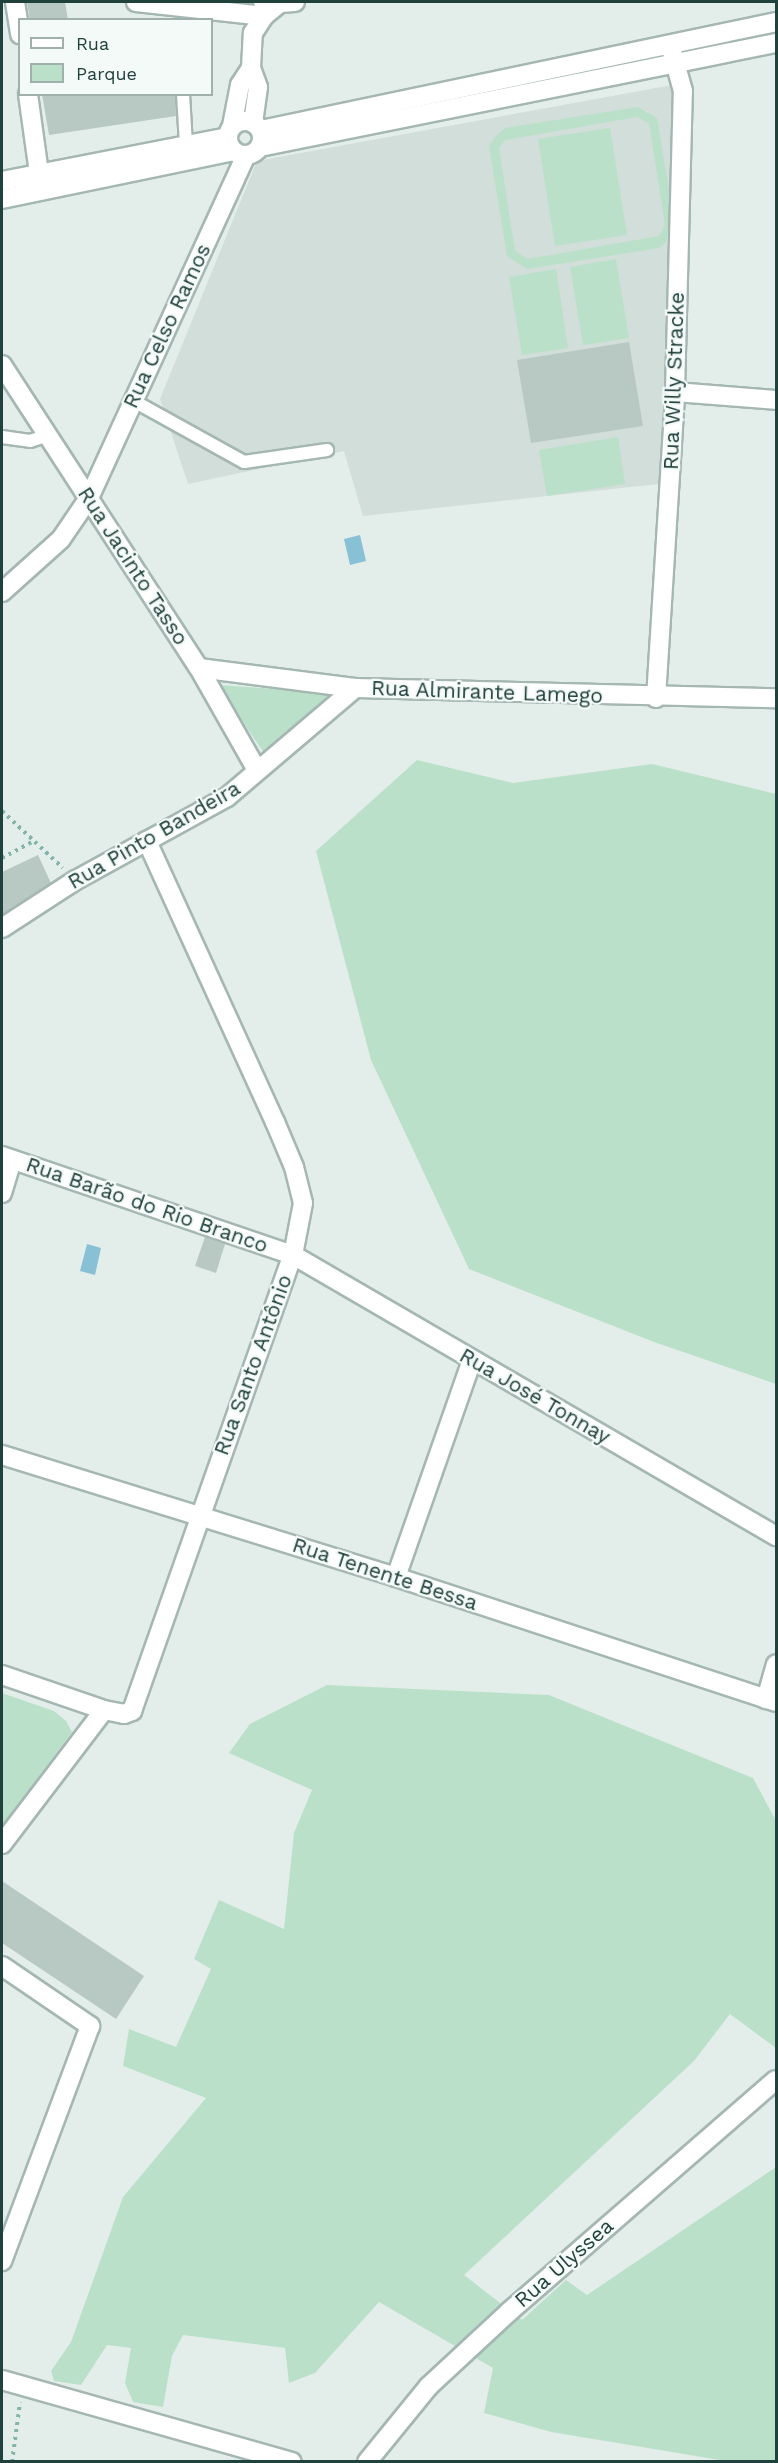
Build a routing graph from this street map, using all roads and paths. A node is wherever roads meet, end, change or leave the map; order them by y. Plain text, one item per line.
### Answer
1 (15, 2) edge
2 (136, 2) edge
3 (295, 2) edge
4 (178, 9) edge
5 (262, 9) edge
6 (18, 22) edge
7 (777, 22) edge
8 (777, 43) edge
9 (670, 45) junction
10 (676, 64) junction
11 (28, 96) edge
12 (183, 96) edge
13 (245, 139) junction
14 (186, 145) junction
15 (2, 181) edge
16 (40, 182) junction
17 (2, 199) edge
18 (2, 365) edge
19 (675, 393) junction
20 (132, 400) junction
21 (777, 400) edge
22 (48, 435) junction
23 (2, 437) edge
24 (327, 450) dead end
25 (89, 498) junction
26 (10, 575) edge
27 (2, 592) edge
28 (199, 668) junction
29 (355, 688) junction
30 (656, 698) junction
31 (777, 699) edge
32 (257, 771) junction
33 (2, 811) edge
34 (34, 841) junction
35 (147, 842) junction
36 (2, 858) edge
37 (76, 880) junction
38 (2, 928) edge
39 (7, 1158) edge
40 (2, 1194) edge
41 (293, 1255) junction
42 (472, 1360) junction
43 (2, 1455) edge
44 (199, 1515) junction
45 (777, 1536) edge
46 (396, 1577) junction
47 (777, 1664) edge
48 (2, 1675) edge
49 (771, 1701) edge
50 (104, 1710) junction
51 (2, 1844) edge
52 (2, 1966) edge
53 (777, 2080) edge
54 (2, 2260) edge
55 (2, 2380) edge
56 (22, 2386) junction
57 (12, 2462) edge
58 (292, 2462) edge
59 (367, 2462) edge

1 - 6 street
2 - 4 street
3 - 5 street
4 - 5 street
5 - 13 street, Rua Celso Ramos
7 - 9 street
8 - 10 street
9 - 10 street, Rua Willy Stracke
9 - 13 street
10 - 13 street
10 - 19 street, Rua Willy Stracke
11 - 16 street
12 - 14 lane
13 - 14 street
13 - 16 street
13 - 20 street, Rua Celso Ramos
14 - 16 street
15 - 16 street
16 - 17 street
18 - 22 street, Rua Jacinto Tasso
19 - 21 street
19 - 30 street, Rua Willy Stracke
20 - 24 lane
20 - 25 street, Rua Celso Ramos
22 - 23 lane
22 - 25 street, Rua Jacinto Tasso
25 - 26 street, Rua Celso Ramos
25 - 28 street, Rua Jacinto Tasso
26 - 27 street, Rua Celso Ramos
28 - 29 street, Rua Almirante Lamego
28 - 32 street, Rua Jacinto Tasso
29 - 30 street, Rua Almirante Lamego
29 - 32 street, Rua Pinto Bandeira
30 - 31 street, Rua Almirante Lamego
32 - 35 street, Rua Pinto Bandeira
33 - 34 path
34 - 36 path
34 - 37 path
35 - 37 street, Rua Pinto Bandeira
35 - 41 street, Rua Santo Antônio
37 - 38 street, Rua Pinto Bandeira
39 - 40 street
39 - 41 street, Rua Barão do Rio Branco
41 - 42 street, Rua José Tonnay
41 - 44 street, Rua Santo Antônio
42 - 45 street, Rua José Tonnay
42 - 46 street
43 - 44 street, Rua Tenente Bessa
44 - 46 street, Rua Tenente Bessa
44 - 50 street, Rua Santo Antônio
46 - 49 street, Rua Tenente Bessa
47 - 49 street
48 - 50 street
50 - 51 street
52 - 54 street
53 - 59 street, Rua Ulyssea
55 - 56 street
56 - 57 path
56 - 58 street

